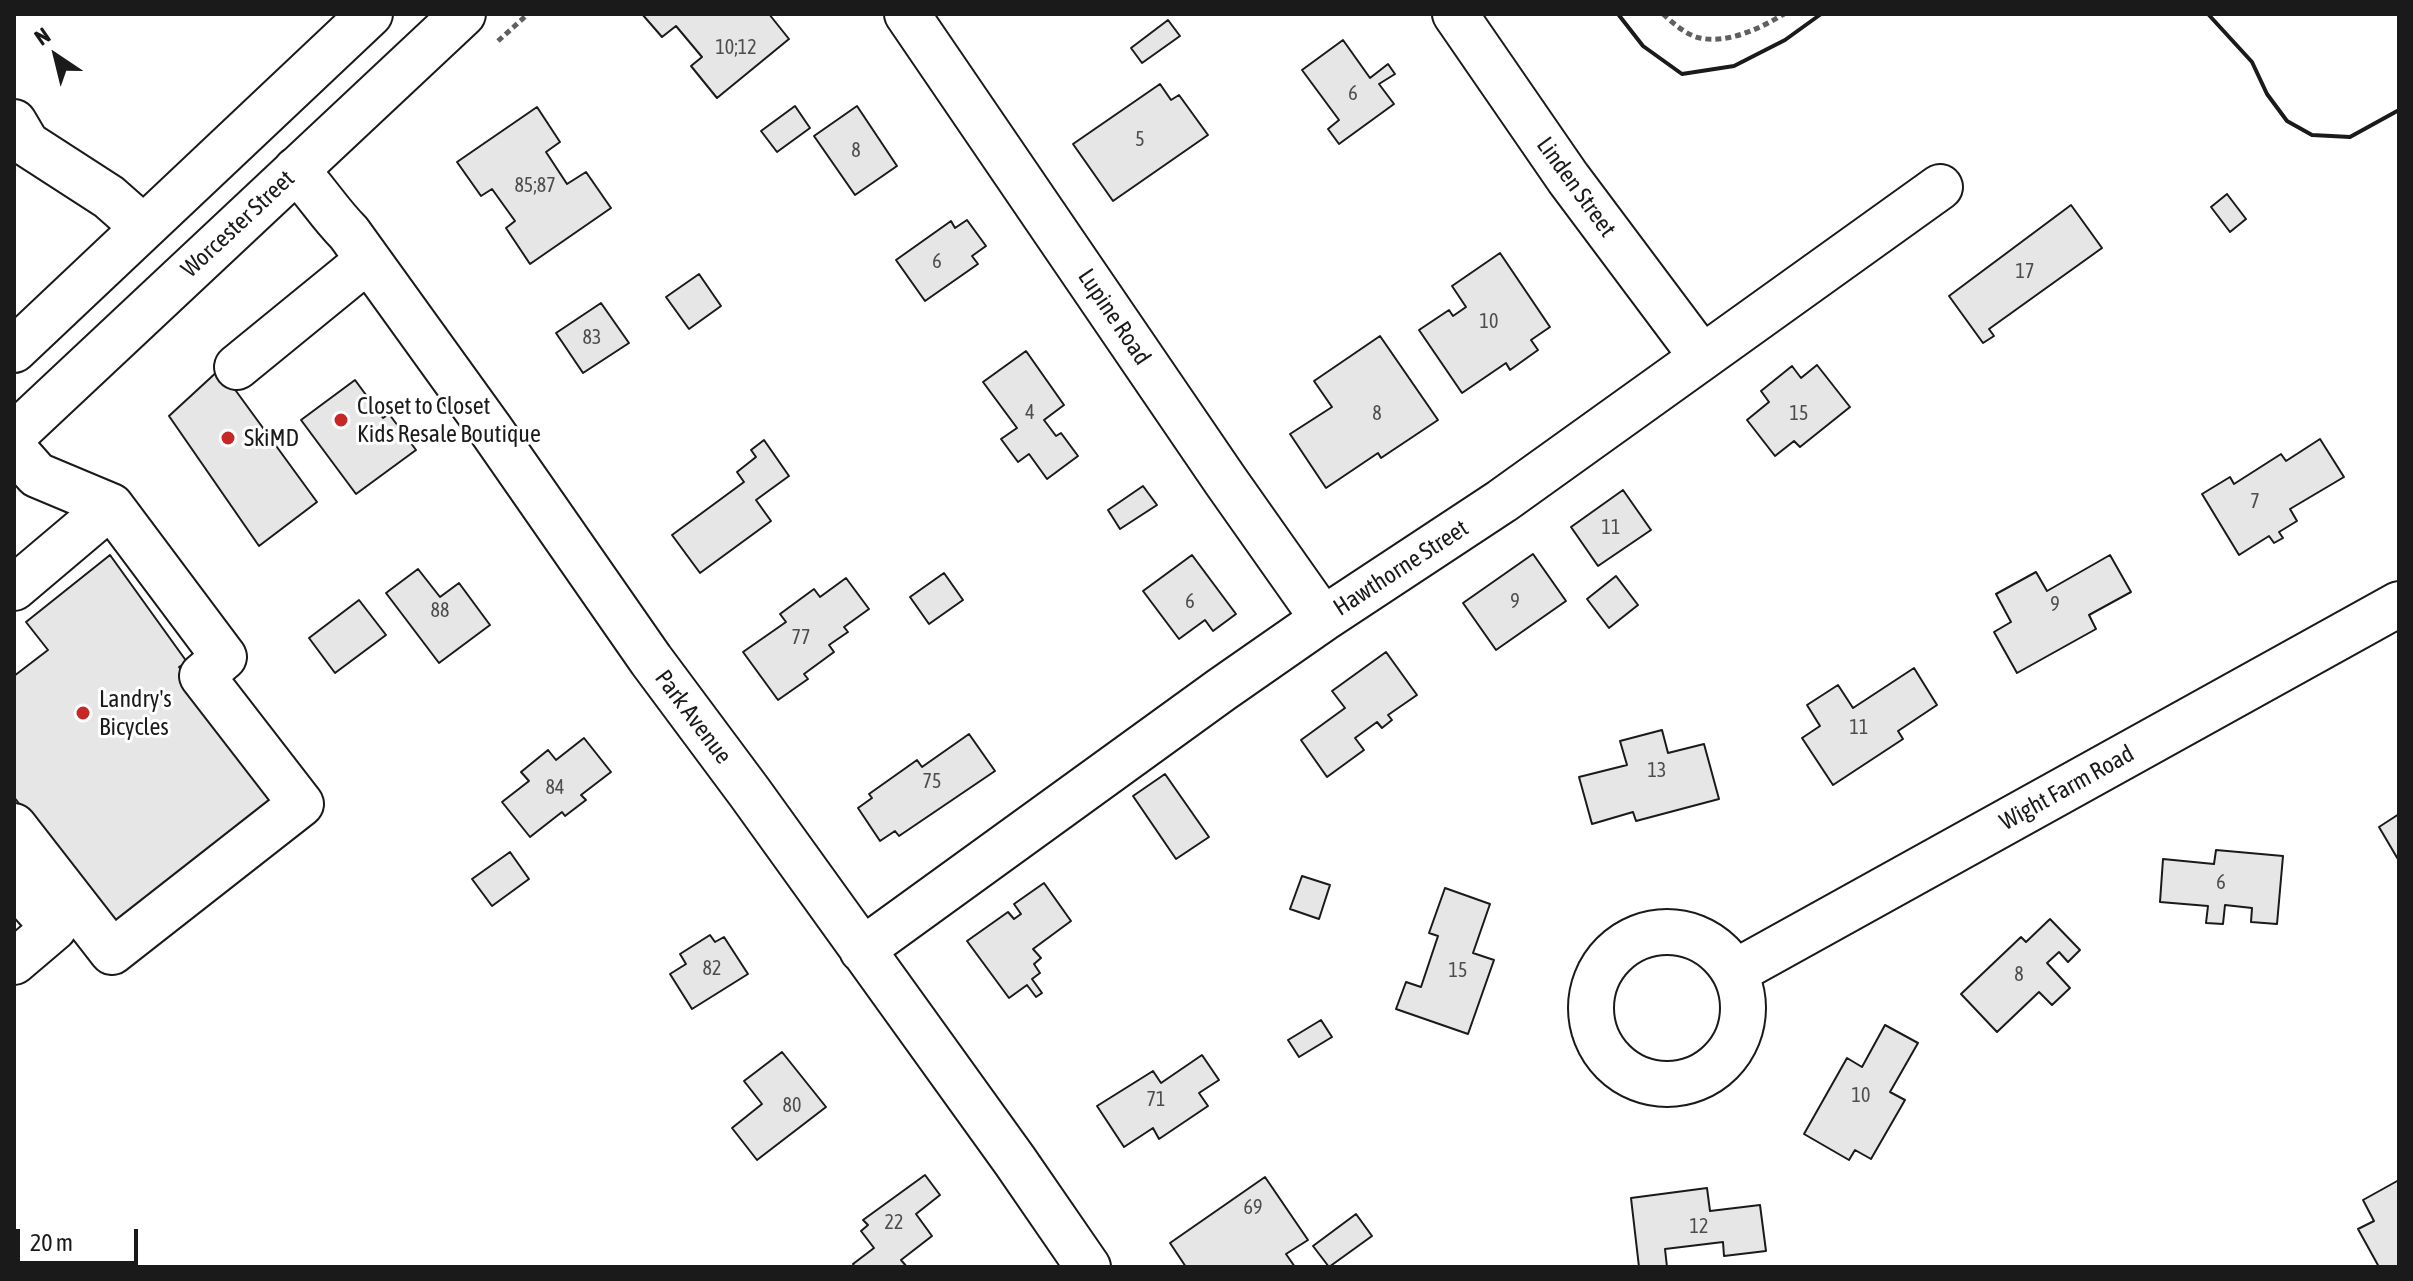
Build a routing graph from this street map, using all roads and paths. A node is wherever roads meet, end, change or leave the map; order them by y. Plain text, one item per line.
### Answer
1 (370, 14) edge
2 (463, 14) edge
3 (907, 14) edge
4 (1455, 14) edge
5 (1663, 14) edge
6 (1784, 14) edge
7 (18, 140) edge
8 (296, 170) junction
9 (1940, 187) dead end
10 (143, 227) junction
11 (368, 260) junction
12 (14, 350) edge
13 (1702, 357) junction
14 (237, 367) dead end
15 (14, 435) edge
16 (14, 449) edge
17 (111, 506) junction
18 (14, 588) edge
19 (2399, 604) edge
20 (1323, 619) junction
21 (14, 826) edge
22 (14, 883) edge
23 (862, 950) junction
24 (14, 962) edge
25 (1735, 972) dead end
26 (1075, 1262) edge

1 - 10 main road
2 - 8 main road, Worcester Street
3 - 20 main road, Lupine Road
4 - 13 main road, Linden Street
5 - 6 path
7 - 10 main road
8 - 11 main road, Park Avenue
8 - 15 main road, Worcester Street
9 - 13 main road, Hawthorne Street
10 - 12 main road
11 - 14 main road
11 - 23 main road, Park Avenue
13 - 20 main road, Hawthorne Street
16 - 17 main road
17 - 18 main road
17 - 21 main road
19 - 25 main road, Wight Farm Road
20 - 23 main road, Hawthorne Street
22 - 24 main road
23 - 26 main road, Park Avenue

